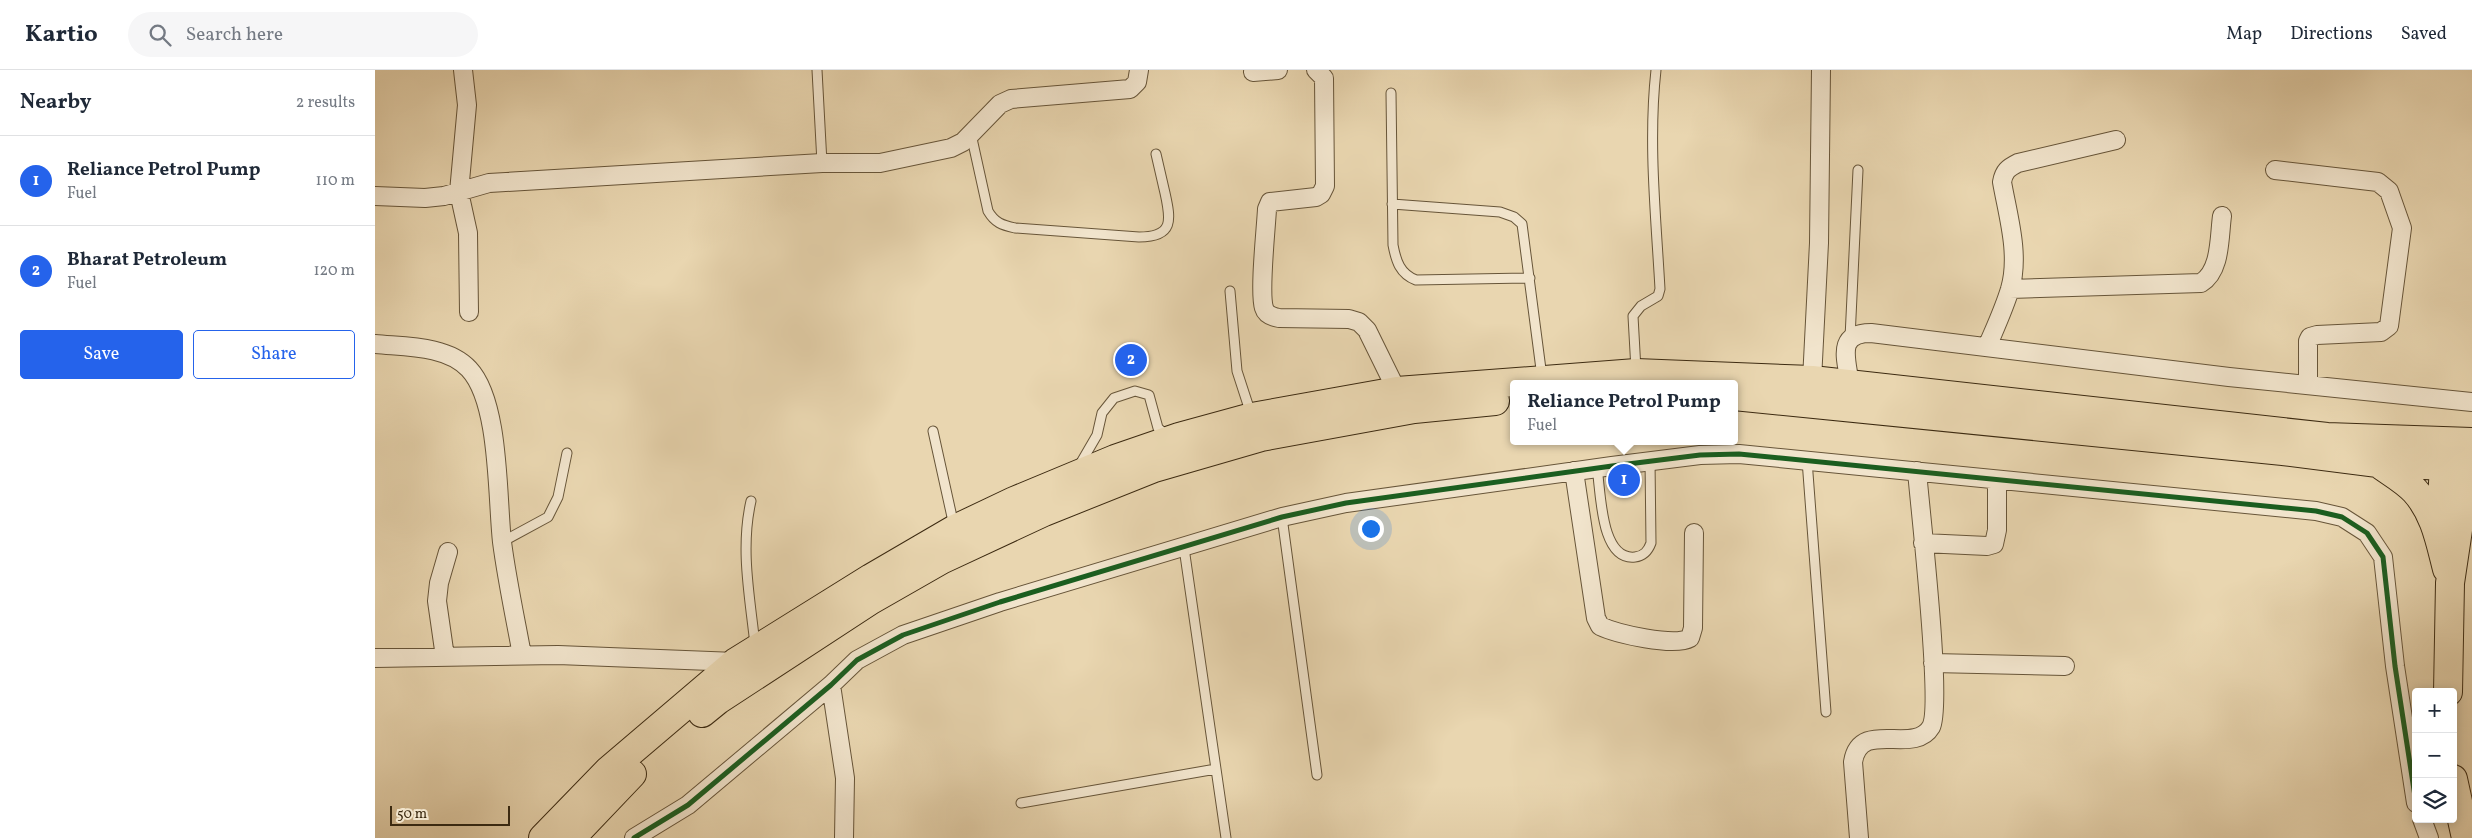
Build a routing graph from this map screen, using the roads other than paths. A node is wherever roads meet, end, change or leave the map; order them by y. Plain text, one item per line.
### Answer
1 (463, 70) edge
2 (817, 70) edge
3 (1139, 70) edge
4 (1278, 70) edge
5 (1316, 70) edge
6 (1656, 70) edge
7 (1821, 70) edge
8 (1253, 72) dead end
9 (1391, 93) dead end
10 (971, 133) junction
11 (2116, 140) dead end
12 (1156, 154) dead end
13 (822, 163) junction
14 (1858, 170) dead end
15 (2275, 170) dead end
16 (459, 192) junction
17 (375, 196) edge
18 (1392, 204) junction
19 (2222, 216) dead end
20 (1530, 278) junction
21 (2010, 289) junction
22 (1230, 291) dead end
23 (469, 312) dead end
24 (1850, 338) junction
25 (375, 344) edge
26 (1987, 347) junction
27 (1636, 373) junction
28 (1543, 379) junction
29 (1531, 380) edge
30 (1812, 380) junction
31 (1510, 382) edge
32 (1850, 385) junction
33 (2308, 385) junction
34 (1397, 391) junction
35 (1738, 396) edge
36 (1510, 399) edge
37 (2472, 402) edge
38 (1252, 416) junction
39 (933, 431) dead end
40 (1173, 439) junction
41 (567, 453) dead end
42 (2462, 454) edge
43 (1807, 459) junction
44 (1649, 461) junction
45 (2378, 463) junction
46 (1597, 468) junction
47 (1574, 471) junction
48 (1917, 471) junction
49 (1073, 477) junction
50 (1997, 480) junction
51 (751, 501) dead end
52 (1282, 517) junction
53 (955, 529) junction
54 (2472, 532) edge
55 (1694, 533) dead end
56 (503, 542) junction
57 (1923, 543) junction
58 (1185, 548) junction
59 (448, 552) dead end
60 (2450, 583) junction
61 (522, 655) junction
62 (746, 656) junction
63 (445, 657) junction
64 (375, 658) edge
65 (1933, 663) junction
66 (2065, 666) dead end
67 (831, 685) junction
68 (2448, 688) edge
69 (1825, 712) dead end
70 (1216, 769) junction
71 (1317, 775) dead end
72 (2412, 778) edge
73 (2457, 792) edge
74 (1021, 804) dead end
75 (2423, 823) edge
76 (2467, 824) edge
77 (543, 838) edge
78 (571, 838) edge
79 (634, 838) edge
80 (844, 838) edge
81 (1226, 838) edge
82 (1859, 838) edge
83 (2429, 838) edge

1 - 16 street
2 - 13 lane
3 - 10 street
4 - 8 street
5 - 34 street
6 - 27 lane
7 - 30 street
9 - 18 lane
10 - 12 lane
10 - 13 street
11 - 21 street
13 - 16 street
14 - 24 lane
15 - 33 street
16 - 17 street
16 - 23 street
18 - 20 lane
18 - 20 lane
19 - 21 street
20 - 28 lane
21 - 26 street
22 - 38 lane
24 - 26 street
24 - 32 street
25 - 56 street
26 - 33 street
27 - 28 highway
27 - 30 highway
28 - 29 highway
30 - 32 highway
31 - 34 highway
32 - 42 highway
33 - 37 street
34 - 38 highway
35 - 45 highway
36 - 78 highway
38 - 40 highway
39 - 53 lane
40 - 49 highway
40 - 49 lane
41 - 56 lane
42 - 45 highway
42 - 60 highway
43 - 44 street
43 - 48 street
43 - 69 lane
44 - 46 street
44 - 46 lane
45 - 60 highway
46 - 47 street
47 - 52 street
47 - 55 street
48 - 50 street
48 - 57 street
49 - 53 highway
50 - 57 street
50 - 72 street
51 - 62 lane
52 - 58 street
52 - 71 lane
53 - 62 highway
54 - 60 highway
56 - 61 street
57 - 65 street
58 - 67 street
58 - 70 lane
59 - 63 street
60 - 68 highway
61 - 62 street
61 - 63 street
62 - 77 highway
63 - 64 street
65 - 66 street
65 - 82 street
67 - 79 street
67 - 80 street
70 - 74 lane
70 - 81 lane
73 - 76 highway
75 - 83 street

